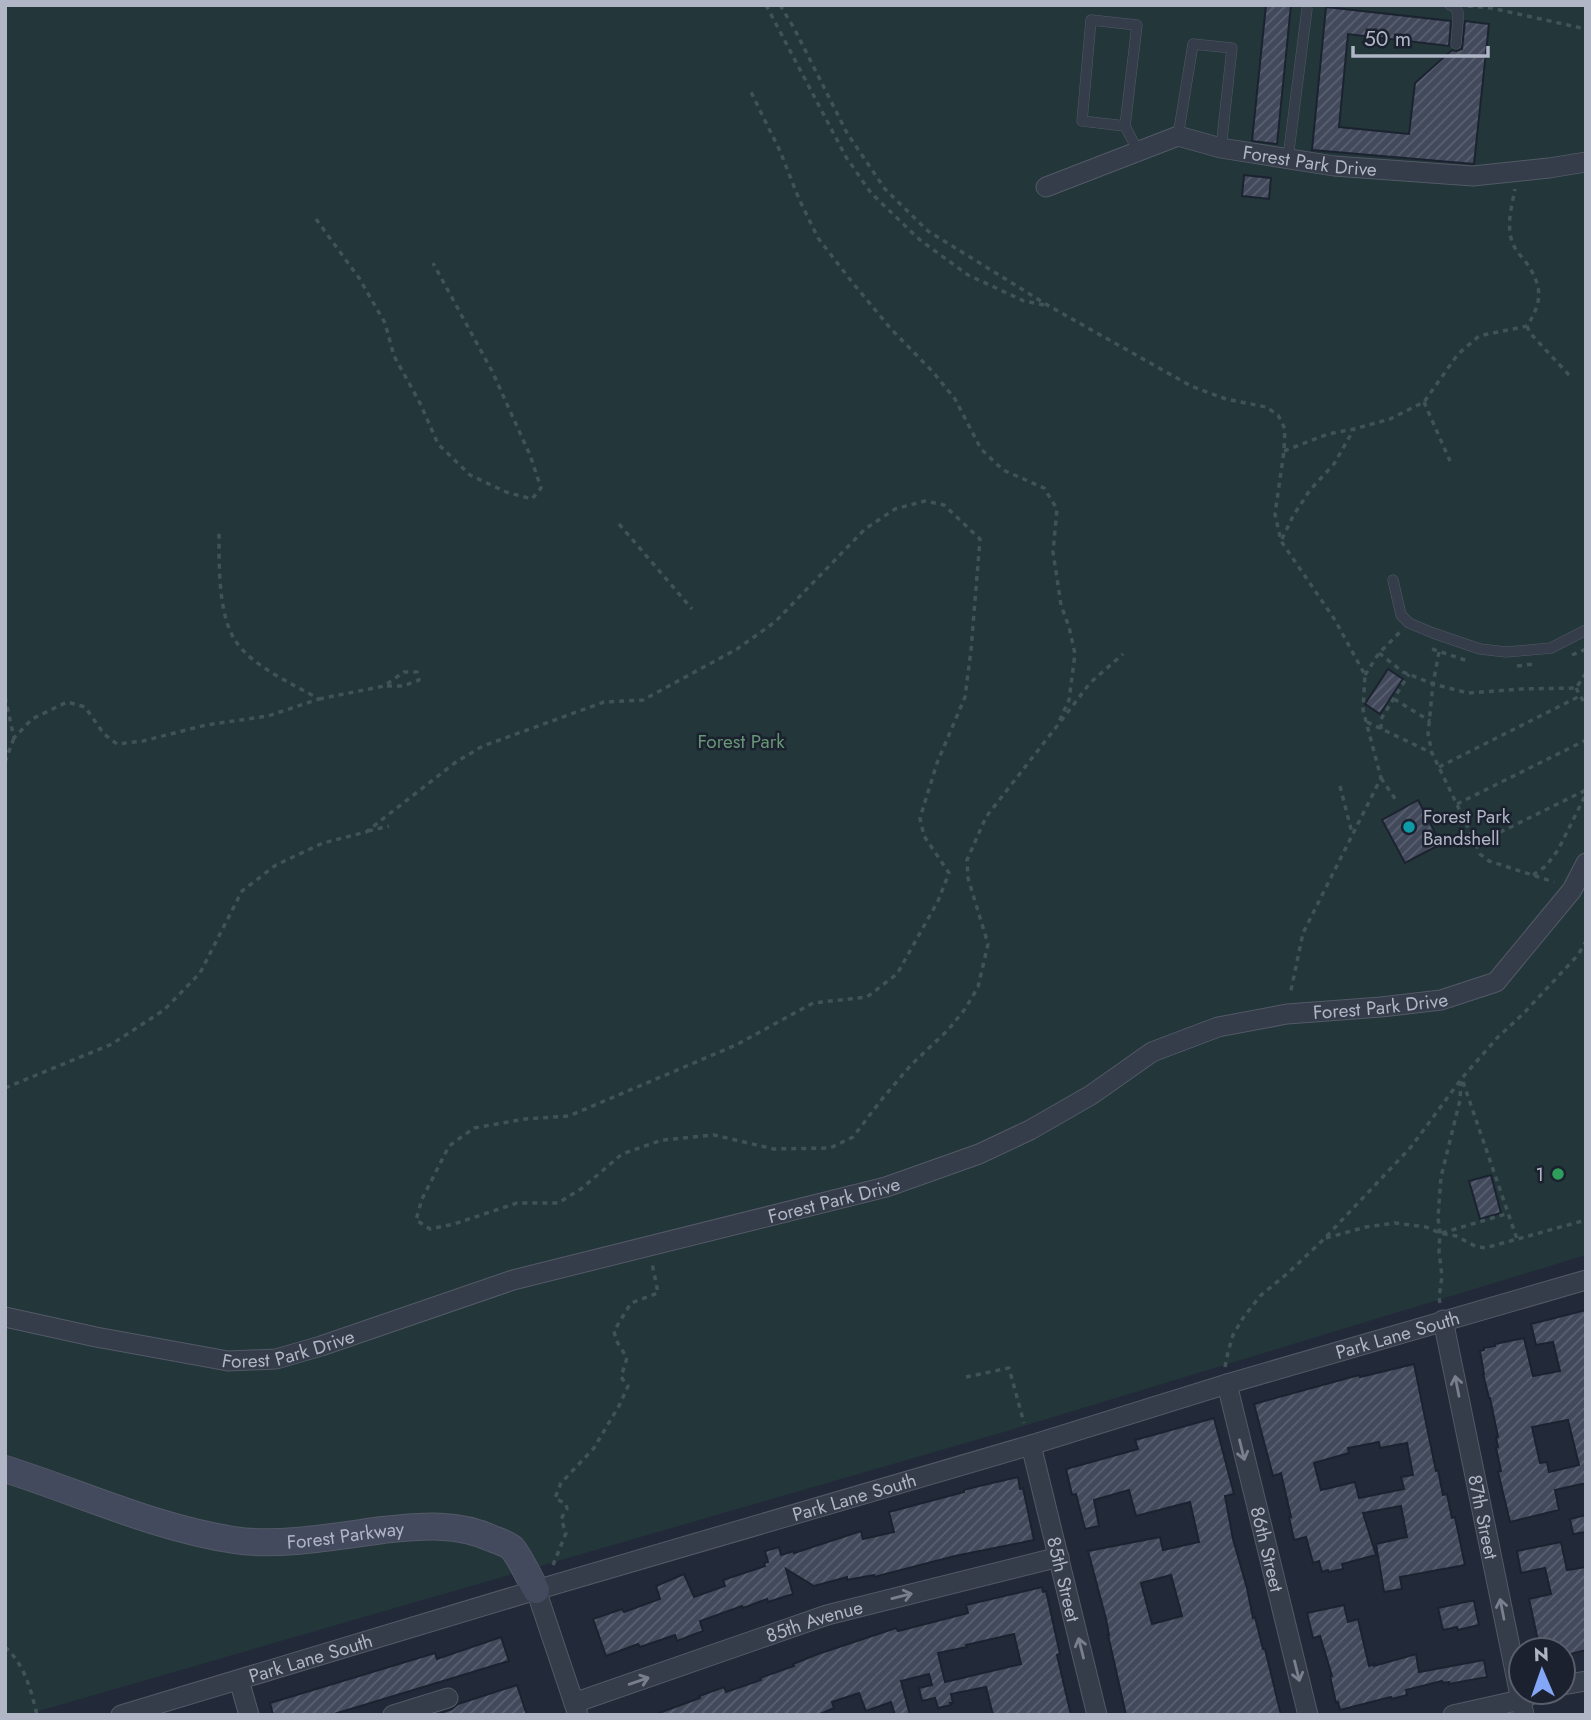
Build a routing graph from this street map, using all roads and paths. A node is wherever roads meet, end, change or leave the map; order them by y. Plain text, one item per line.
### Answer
1 (766, 5) edge
2 (780, 5) edge
3 (1452, 6) edge
4 (1307, 9) dead end
5 (1586, 29) edge
6 (1456, 44) dead end
7 (750, 90) dead end
8 (1125, 127) junction
9 (1178, 136) junction
10 (1221, 148) junction
11 (1139, 151) junction
12 (1288, 158) junction
13 (1586, 162) edge
14 (1516, 184) dead end
15 (1046, 187) dead end
16 (316, 219) dead end
17 (433, 263) dead end
18 (1049, 306) junction
19 (1527, 326) junction
20 (1570, 376) dead end
21 (1424, 402) junction
22 (1353, 429) junction
23 (1284, 451) junction
24 (1450, 461) dead end
25 (619, 524) dead end
26 (219, 533) dead end
27 (1281, 541) junction
28 (1393, 580) dead end
29 (692, 610) dead end
30 (1409, 623) junction
31 (1586, 630) edge
32 (1439, 652) dead end
33 (1379, 653) junction
34 (1123, 654) dead end
35 (1586, 673) edge
36 (1409, 674) junction
37 (1365, 675) junction
38 (1433, 684) junction
39 (384, 686) junction
40 (1576, 688) junction
41 (1580, 696) junction
42 (5, 697) edge
43 (319, 699) junction
44 (1394, 699) junction
45 (1586, 706) edge
46 (1430, 721) junction
47 (1366, 722) junction
48 (1058, 726) junction
49 (1381, 729) junction
50 (14, 738) junction
51 (1586, 740) edge
52 (1432, 752) junction
53 (5, 762) edge
54 (1439, 767) junction
55 (1381, 778) junction
56 (1340, 786) dead end
57 (1586, 792) edge
58 (1396, 800) dead end
59 (1457, 804) junction
60 (389, 826) dead end
61 (366, 832) junction
62 (1352, 835) junction
63 (1476, 844) junction
64 (1586, 863) edge
65 (1533, 875) junction
66 (1554, 882) dead end
67 (1586, 941) edge
68 (1290, 995) dead end
69 (1462, 1078) junction
70 (5, 1088) edge
71 (1508, 1213) junction
72 (1586, 1220) edge
73 (1440, 1233) junction
74 (1324, 1239) junction
75 (1517, 1239) junction
76 (653, 1269) dead end
77 (1586, 1280) edge
78 (1439, 1298) dead end
79 (5, 1317) edge
80 (1443, 1320) junction
81 (1226, 1376) junction
82 (966, 1377) dead end
83 (1024, 1423) dead end
84 (1031, 1445) junction
85 (5, 1469) edge
86 (1059, 1557) junction
87 (556, 1560) dead end
88 (536, 1590) junction
89 (1512, 1636) edge
90 (5, 1647) edge
91 (239, 1680) junction
92 (448, 1698) dead end
93 (1507, 1706) edge
94 (576, 1709) edge
95 (37, 1715) edge
96 (121, 1715) edge
97 (249, 1715) edge
98 (393, 1715) edge
99 (1097, 1715) edge
100 (1308, 1715) edge
101 (1453, 1715) edge

1 - 18 path
2 - 18 path
3 - 5 path
3 - 6 lane
4 - 12 lane
7 - 48 path
8 - 8 lane
8 - 11 lane
9 - 10 street, Forest Park Drive
9 - 10 lane
9 - 11 street
10 - 12 street, Forest Park Drive
11 - 15 street
12 - 13 street, Forest Park Drive
14 - 19 path
16 - 17 path
18 - 23 path
19 - 20 path
19 - 21 path
21 - 22 path
21 - 24 path
22 - 23 path
22 - 27 path
23 - 27 path
25 - 29 path
26 - 43 path
27 - 37 path
28 - 30 lane
30 - 31 lane
30 - 33 path
32 - 38 path
33 - 36 path
33 - 37 path
34 - 48 path
35 - 40 path
36 - 38 path
36 - 44 path
37 - 47 path
38 - 40 path
38 - 46 path
39 - 39 path
39 - 43 path
40 - 41 path
41 - 45 path
41 - 54 path
42 - 50 path
43 - 50 path
44 - 46 path
44 - 49 path
46 - 52 path
47 - 49 path
47 - 55 path
48 - 61 path
49 - 52 path
50 - 53 path
51 - 59 path
52 - 54 path
54 - 59 path
55 - 58 path
55 - 62 path
56 - 62 path
57 - 63 path
57 - 65 path
59 - 63 path
60 - 61 path
61 - 70 path
62 - 68 path
63 - 65 path
64 - 79 street, Forest Park Drive
65 - 66 path
67 - 69 path
69 - 71 path
69 - 73 path
69 - 74 path
71 - 73 path
71 - 75 path
72 - 75 path
73 - 74 path
73 - 75 path
73 - 78 path
74 - 81 path
76 - 87 path
77 - 80 street, Park Lane South
80 - 81 street, Park Lane South
89 -> 80 street, 87th Street
81 - 84 street, Park Lane South
81 -> 100 street, 86th Street
82 - 83 path
84 - 86 street, 85th Street
84 - 88 street, Park Lane South
85 - 88 street, Forest Parkway
94 -> 86 street, 85th Avenue
99 -> 86 street, 85th Street
88 - 91 street, Park Lane South
88 - 94 street, Forest Parkway
90 - 95 path
91 - 96 street, Park Lane South
91 - 97 street
92 - 98 street
93 - 101 street

